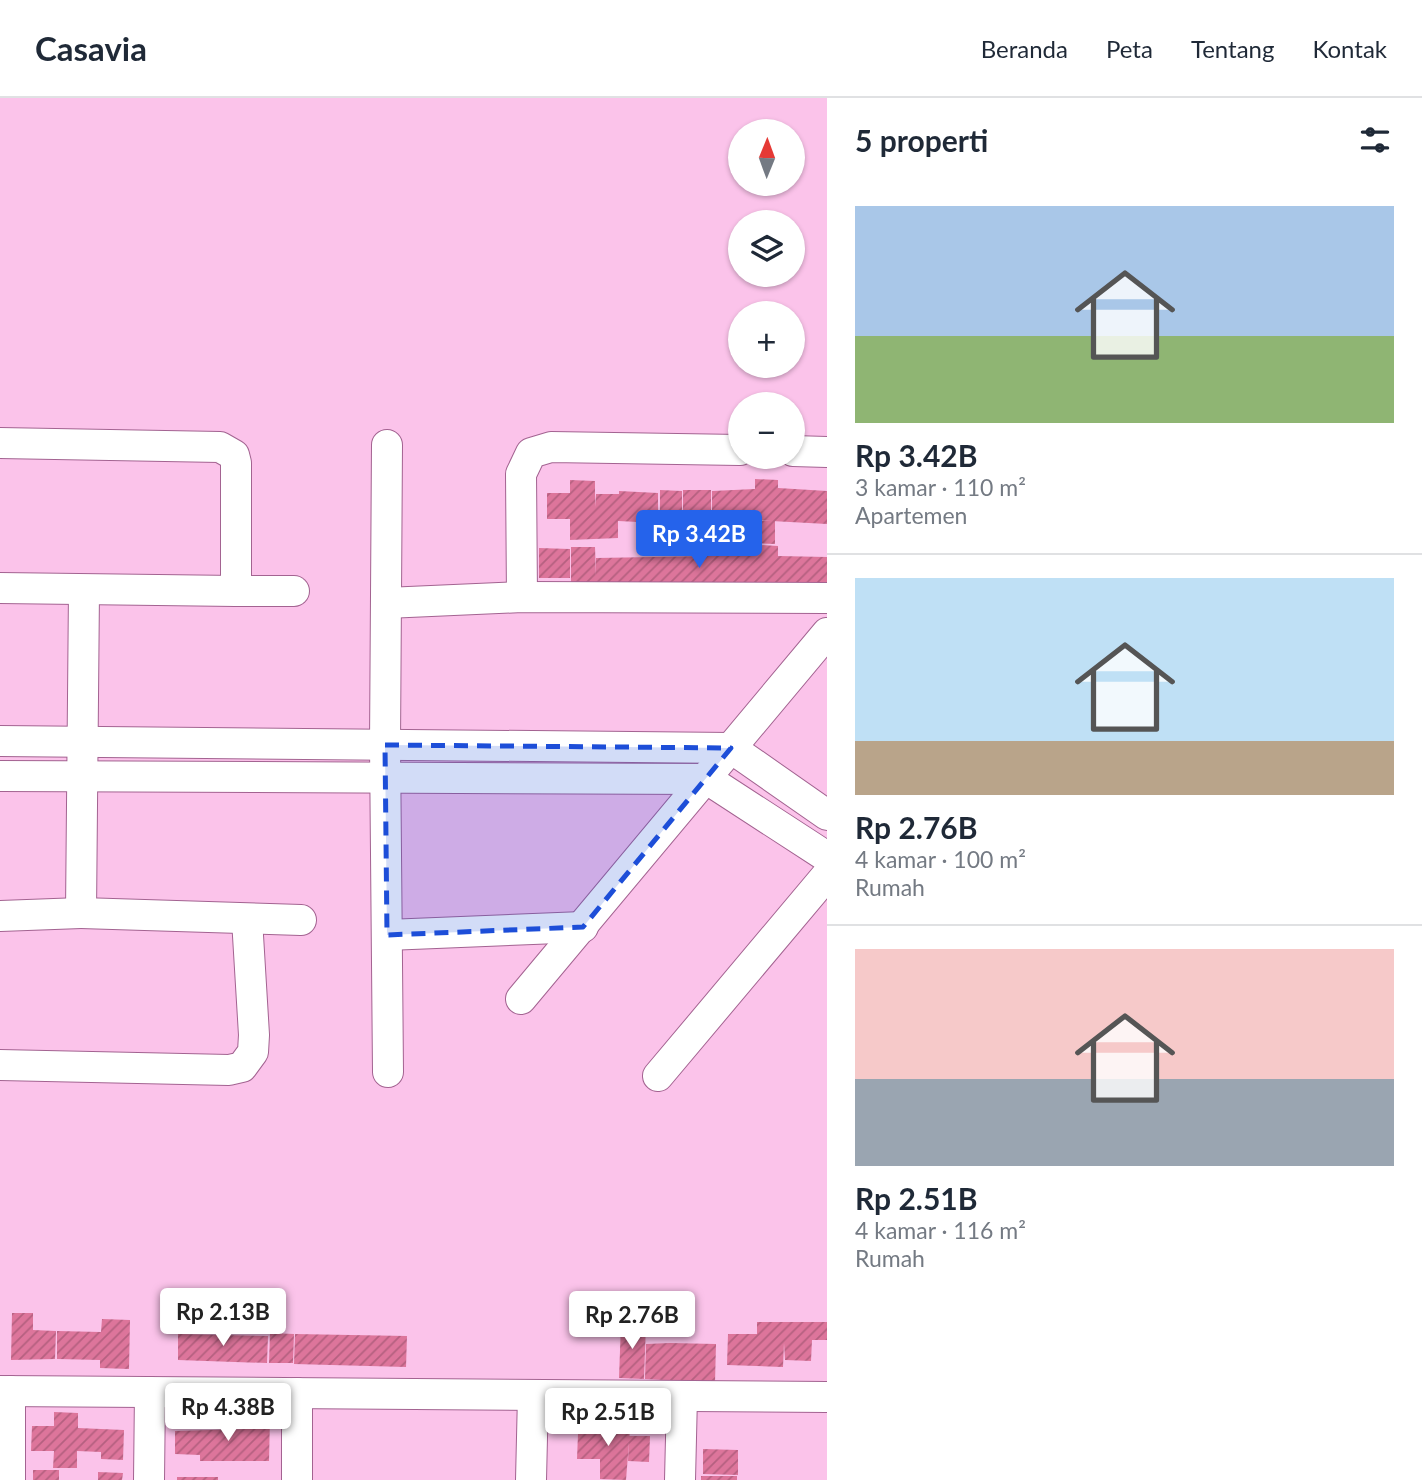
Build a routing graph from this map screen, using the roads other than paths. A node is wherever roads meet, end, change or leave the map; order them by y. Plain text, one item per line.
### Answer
1 (0, 443) edge
2 (387, 445) dead end
3 (728, 450) edge
4 (805, 451) edge
5 (827, 452) edge
6 (0, 588) edge
7 (84, 590) junction
8 (236, 591) junction
9 (294, 591) dead end
10 (522, 597) junction
11 (827, 597) edge
12 (386, 603) junction
13 (827, 633) edge
14 (0, 741) edge
15 (83, 742) junction
16 (385, 745) junction
17 (730, 748) junction
18 (0, 776) edge
19 (85, 777) junction
20 (386, 778) junction
21 (707, 779) junction
22 (827, 815) edge
23 (827, 857) edge
24 (827, 875) edge
25 (81, 913) junction
26 (0, 916) edge
27 (247, 919) junction
28 (301, 920) dead end
29 (583, 927) junction
30 (387, 935) junction
31 (521, 999) dead end
32 (0, 1065) edge
33 (388, 1072) dead end
34 (658, 1076) dead end
35 (5, 1391) edge
36 (150, 1392) junction
37 (297, 1393) junction
38 (533, 1395) junction
39 (682, 1396) junction
40 (827, 1397) edge
41 (10, 1480) edge
42 (149, 1480) edge
43 (297, 1480) edge
44 (531, 1480) edge
45 (680, 1480) edge

1 - 8 street
2 - 12 street
3 - 10 street
4 - 5 street
6 - 7 street
7 - 8 street
7 - 15 street
8 - 9 street
10 - 11 street
10 - 12 street
12 - 16 street
13 - 17 street
14 - 15 street
15 - 16 street
15 - 19 street
16 - 17 street
16 - 20 street
17 - 21 street
17 - 22 street
18 - 19 street
19 - 20 street
19 - 25 street
20 - 21 street
20 - 30 street
21 - 23 street
21 - 29 street
24 - 34 street
25 - 26 street
25 - 27 street
27 - 28 street
27 - 32 street
29 - 30 street
29 - 31 street
30 - 33 street
35 - 36 street
35 - 41 street
36 - 37 street
36 - 42 street
37 - 38 street
37 - 43 street
38 - 39 street
38 - 44 street
39 - 40 street
39 - 45 street

